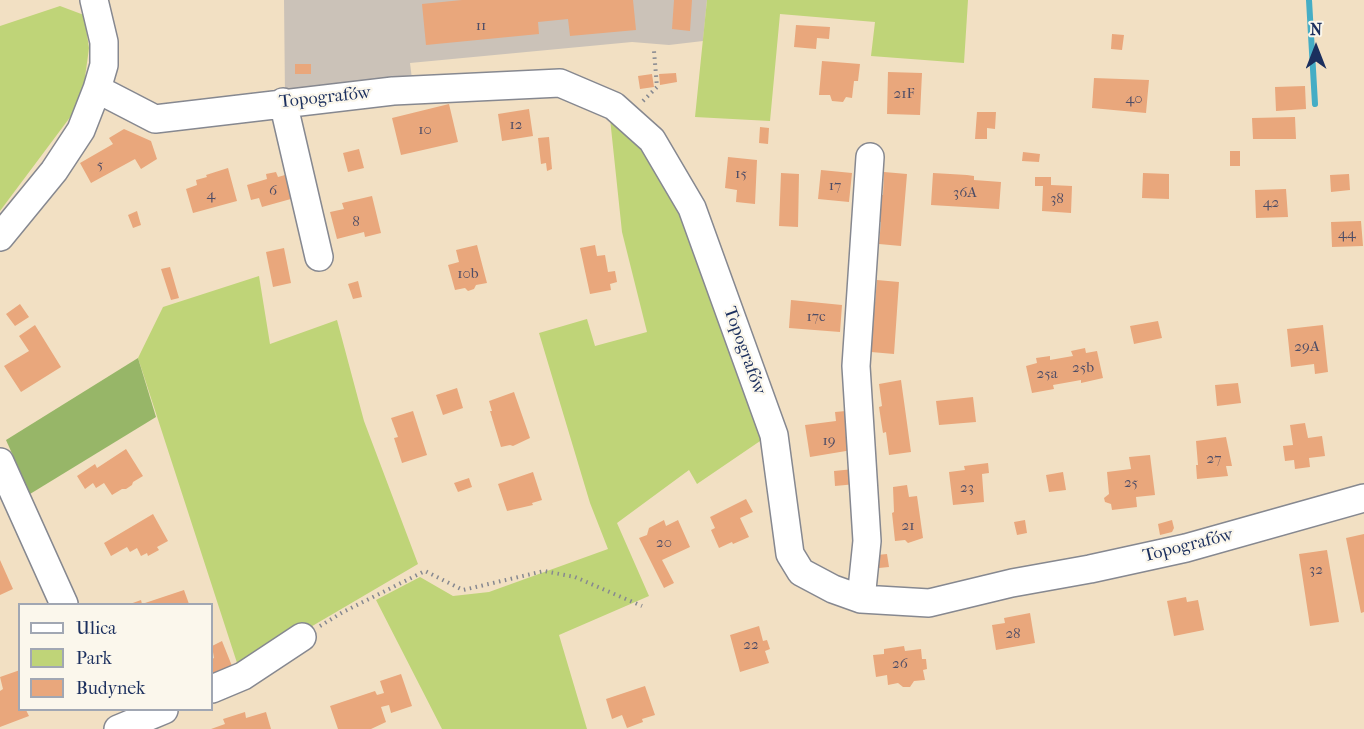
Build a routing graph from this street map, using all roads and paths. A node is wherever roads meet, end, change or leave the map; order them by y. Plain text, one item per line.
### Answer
1 (94, 0) edge
2 (654, 51) dead end
3 (97, 89) junction
4 (283, 102) junction
5 (626, 116) junction
6 (870, 156) dead end
7 (0, 237) edge
8 (319, 257) dead end
9 (0, 462) edge
10 (1364, 498) edge
11 (861, 598) junction
12 (64, 603) edge
13 (642, 606) dead end
14 (302, 638) joint
15 (213, 689) edge
16 (104, 711) edge
17 (162, 711) edge
18 (111, 729) edge
19 (117, 729) edge

1 - 3 street
2 - 5 path
3 - 4 street, Topografów
3 - 7 street
4 - 5 street, Topografów
4 - 8 street
5 - 11 street, Topografów
6 - 11 street
9 - 12 street
10 - 11 street, Topografów
13 - 14 path
14 - 15 street
16 - 18 street
17 - 19 street

